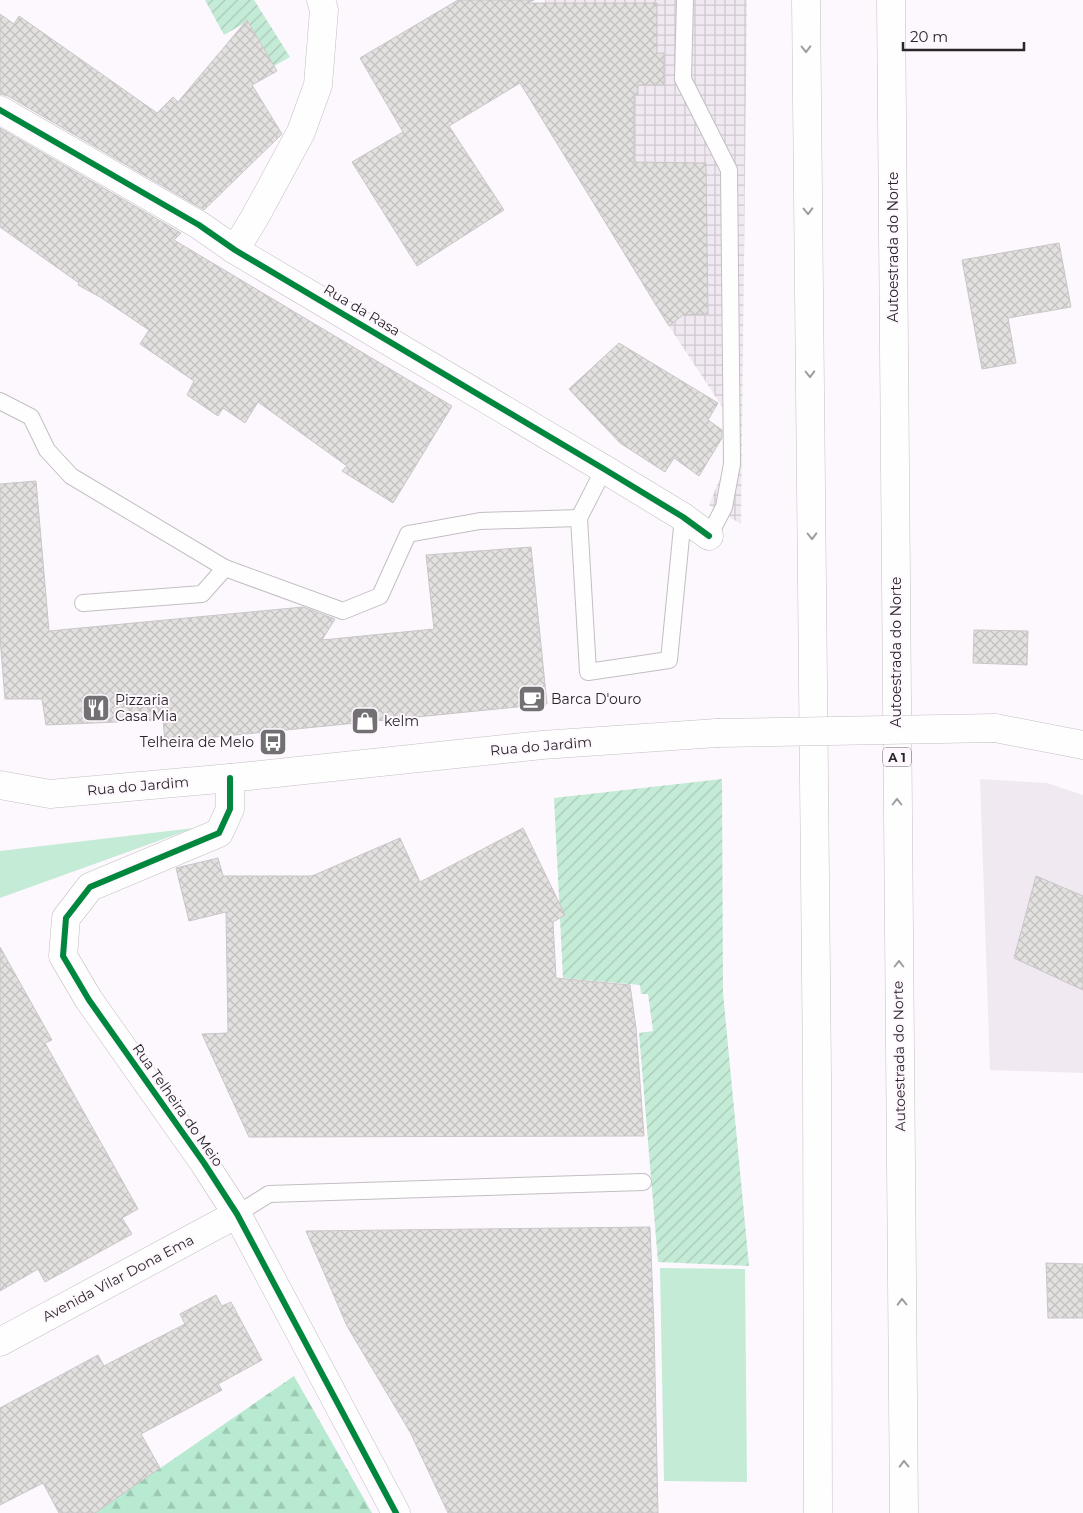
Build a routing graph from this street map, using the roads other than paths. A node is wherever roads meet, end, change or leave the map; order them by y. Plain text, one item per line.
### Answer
1 (321, 0) edge
2 (684, 0) edge
3 (806, 0) edge
4 (891, 0) edge
5 (0, 110) edge
6 (235, 250) junction
7 (0, 401) edge
8 (604, 468) junction
9 (683, 517) junction
10 (579, 518) junction
11 (709, 536) joint
12 (225, 568) junction
13 (83, 603) dead end
14 (1083, 745) edge
15 (230, 778) junction
16 (0, 785) edge
17 (644, 1182) dead end
18 (237, 1214) junction
19 (0, 1342) edge
20 (396, 1513) edge
21 (818, 1513) edge
22 (904, 1513) edge

1 - 6 main road
2 - 11 lane
3 -> 21 main road
22 -> 4 main road, Autoestrada do Norte / A 1
5 - 6 main road, Rua da Rasa
6 - 8 main road, Rua da Rasa
7 - 12 lane
8 - 9 main road, Rua da Rasa
8 - 10 lane
9 - 10 lane
9 - 11 main road, Rua da Rasa
10 - 12 lane
12 - 13 lane
14 - 15 main road, Rua do Jardim, bridge
15 - 16 main road, Rua do Jardim
15 - 18 main road, Rua Telheira do Meio
17 - 18 lane
18 - 19 main road, Avenida Vilar Dona Ema
18 - 20 main road, Rua Telheira do Meio

